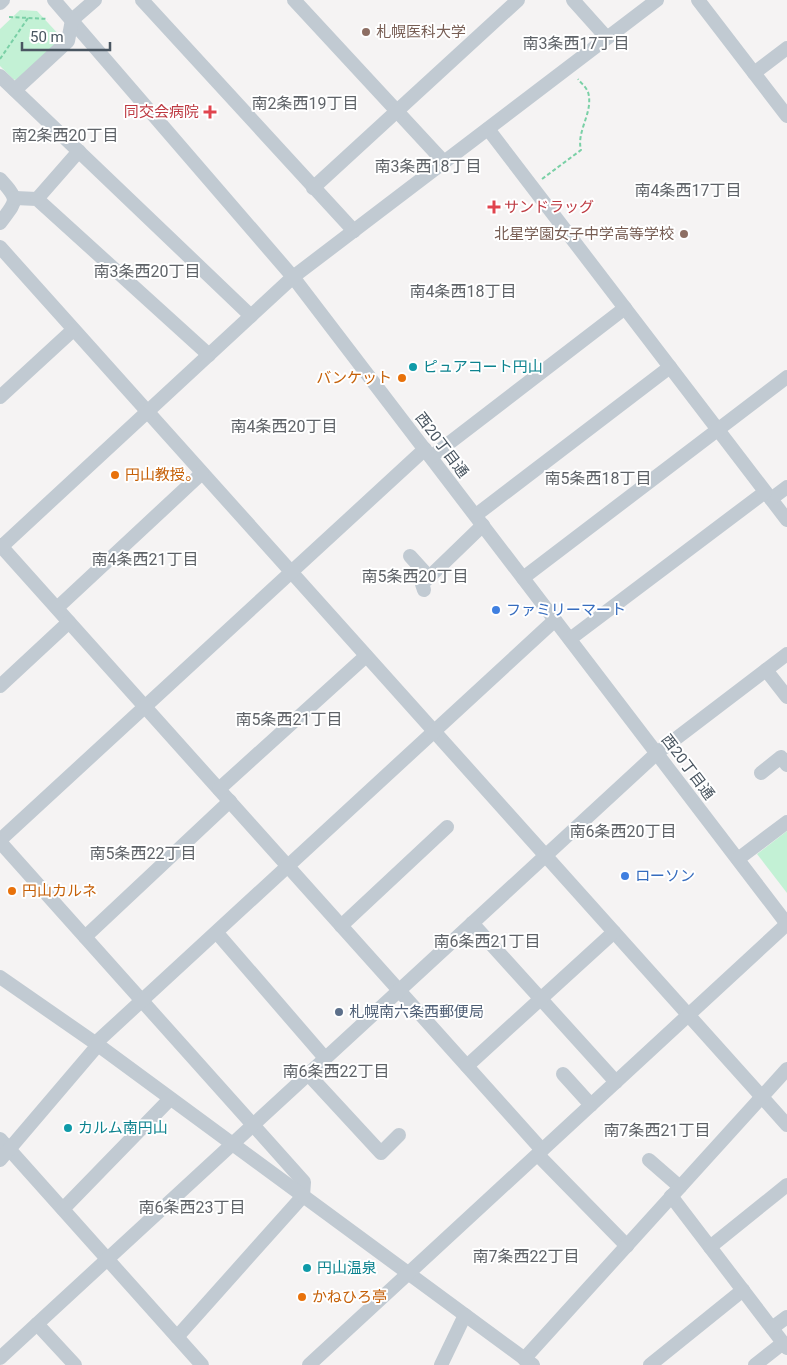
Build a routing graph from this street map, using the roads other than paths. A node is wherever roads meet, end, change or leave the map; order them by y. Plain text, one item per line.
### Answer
1 (3, 0) edge
2 (54, 0) edge
3 (95, 0) edge
4 (142, 0) edge
5 (294, 0) edge
6 (518, 0) edge
7 (573, 0) edge
8 (656, 0) edge
9 (698, 0) edge
10 (0, 3) edge
11 (72, 20) junction
12 (607, 38) junction
13 (787, 48) edge
14 (754, 73) junction
15 (0, 76) edge
16 (15, 90) junction
17 (396, 111) junction
18 (787, 116) edge
19 (488, 129) junction
20 (79, 151) junction
21 (444, 162) junction
22 (0, 179) edge
23 (313, 188) junction
24 (15, 198) junction
25 (37, 199) junction
26 (0, 223) edge
27 (354, 231) junction
28 (0, 248) edge
29 (293, 277) junction
30 (625, 308) junction
31 (251, 316) junction
32 (73, 330) junction
33 (209, 355) junction
34 (670, 367) junction
35 (787, 377) edge
36 (0, 397) edge
37 (148, 412) junction
38 (718, 430) junction
39 (428, 453) junction
40 (202, 473) junction
41 (787, 487) edge
42 (768, 495) junction
43 (479, 520) junction
44 (787, 520) edge
45 (1, 546) edge
46 (410, 556) dead end
47 (291, 572) junction
48 (523, 578) junction
49 (57, 608) junction
50 (555, 620) junction
51 (70, 622) junction
52 (570, 639) junction
53 (787, 654) edge
54 (366, 656) junction
55 (766, 670) junction
56 (0, 686) edge
57 (787, 697) edge
58 (145, 706) junction
59 (434, 732) junction
60 (657, 753) junction
61 (787, 765) edge
62 (761, 772) dead end
63 (219, 789) junction
64 (230, 802) junction
65 (787, 822) edge
66 (447, 827) dead end
67 (0, 841) edge
68 (545, 856) junction
69 (738, 859) junction
70 (288, 866) junction
71 (472, 923) junction
72 (787, 924) edge
73 (342, 926) junction
74 (614, 932) junction
75 (216, 933) junction
76 (85, 937) junction
77 (0, 977) edge
78 (399, 990) junction
79 (540, 999) junction
80 (142, 1001) junction
81 (689, 1016) junction
82 (98, 1044) junction
83 (325, 1058) junction
84 (467, 1066) junction
85 (787, 1069) edge
86 (308, 1074) junction
87 (564, 1074) dead end
88 (616, 1082) junction
89 (762, 1097) junction
90 (170, 1098) junction
91 (591, 1105) junction
92 (253, 1125) junction
93 (787, 1125) edge
94 (399, 1135) dead end
95 (0, 1138) edge
96 (233, 1144) junction
97 (10, 1149) junction
98 (540, 1152) junction
99 (0, 1160) edge
100 (649, 1160) dead end
101 (787, 1185) edge
102 (675, 1192) junction
103 (303, 1196) junction
104 (63, 1209) junction
105 (627, 1246) junction
106 (710, 1247) junction
107 (108, 1259) junction
108 (408, 1273) junction
109 (743, 1290) junction
110 (465, 1315) junction
111 (787, 1317) edge
112 (37, 1324) junction
113 (772, 1328) junction
114 (177, 1337) junction
115 (785, 1345) edge
116 (0, 1358) edge
117 (528, 1362) edge
118 (74, 1365) edge
119 (202, 1365) edge
120 (309, 1365) edge
121 (441, 1365) edge
122 (650, 1365) edge
123 (755, 1365) edge

1 - 10 street
2 - 11 street, 西20丁目通
3 - 11 street
4 - 23 street
5 - 17 street
6 - 17 street
7 - 12 street
8 - 12 street
9 - 14 street
11 - 16 street
11 - 29 street, 西20丁目通
12 - 19 street
13 - 14 street
14 - 18 street
15 - 16 street
16 - 20 street
17 - 21 street
17 - 23 street
19 - 21 street
19 - 30 street
20 - 25 street
20 - 31 street
21 - 27 street
22 - 24 street
23 - 27 street
24 - 25 street
24 - 26 street
25 - 33 street
27 - 29 street
28 - 32 street
29 - 31 street
29 - 39 street, 西20丁目通
30 - 34 street
30 - 39 street
31 - 33 street
32 - 36 street
32 - 37 street
33 - 37 street
34 - 38 street
34 - 43 street
35 - 38 street
37 - 40 street
37 - 45 street
38 - 42 street
38 - 48 street
39 - 43 street, 西20丁目通
39 - 47 street
40 - 47 street
40 - 49 street
41 - 42 street
42 - 44 street
42 - 52 street
43 - 46 street
43 - 48 street, 西20丁目通
45 - 49 street
47 - 54 street
47 - 58 street
48 - 50 street, 西20丁目通
49 - 51 street
50 - 52 street, 西20丁目通
50 - 59 street
51 - 56 street
51 - 58 street
52 - 60 street, 西20丁目通
53 - 55 street
54 - 59 street
54 - 63 street
55 - 57 street
55 - 60 street
58 - 63 street
58 - 67 street
59 - 68 street
59 - 70 street
60 - 68 street
60 - 69 street, 西20丁目通
61 - 62 street
63 - 64 street
64 - 70 street
64 - 76 street
65 - 69 street
66 - 73 street
67 - 76 street
68 - 71 street
68 - 74 street
69 - 72 street, 西20丁目通
70 - 73 street
70 - 75 street
71 - 78 street
71 - 79 street
72 - 81 street
73 - 78 street
74 - 79 street
74 - 81 street
75 - 80 street
75 - 83 street
76 - 80 street
77 - 82 street
78 - 83 street
78 - 84 street
79 - 84 street
79 - 88 street
80 - 82 street
80 - 92 street
81 - 88 street
81 - 89 street
82 - 90 street
82 - 97 street
83 - 86 street
84 - 98 street
85 - 89 street
86 - 92 street
86 - 94 street
87 - 91 street
88 - 91 street
89 - 93 street
89 - 102 street
90 - 96 street
90 - 104 street
91 - 98 street
92 - 96 street
92 - 103 street
95 - 97 street
96 - 103 street
96 - 107 street
97 - 99 street
97 - 104 street
98 - 105 street
98 - 108 street
100 - 102 street
101 - 106 street
102 - 105 street
102 - 106 street
103 - 108 street
103 - 114 street
104 - 107 street
105 - 117 street
106 - 109 street
107 - 112 street
107 - 114 street
108 - 110 street
108 - 120 street
109 - 113 street
109 - 122 street
110 - 117 street
110 - 121 street
111 - 113 street
112 - 116 street
112 - 118 street
113 - 115 street
114 - 119 street
115 - 123 street

